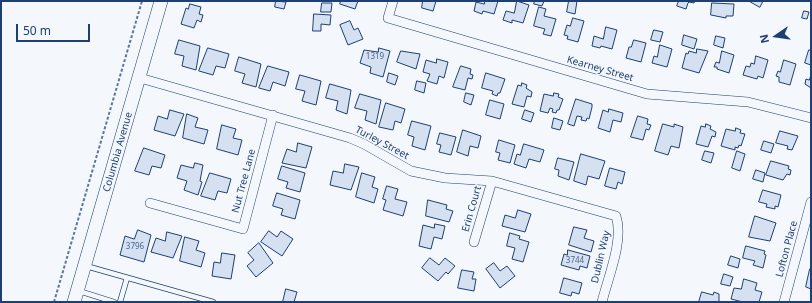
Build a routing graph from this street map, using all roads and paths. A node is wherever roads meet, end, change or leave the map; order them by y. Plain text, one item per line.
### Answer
1 (142, 1) edge
2 (162, 1) edge
3 (393, 1) edge
4 (140, 78) junction
5 (273, 115) junction
6 (811, 118) edge
7 (492, 181) junction
8 (811, 202) edge
9 (150, 203) dead end
10 (616, 216) joint
11 (474, 242) dead end
12 (84, 266) junction
13 (127, 278) junction
14 (76, 296) edge
15 (54, 302) edge
16 (114, 302) edge
17 (120, 302) edge
18 (213, 302) edge
19 (602, 302) edge
20 (784, 302) edge

1 - 15 path
2 - 4 main road, Columbia Avenue
3 - 6 street, Kearney Street
4 - 5 street, Turley Street
4 - 12 main road, Columbia Avenue
5 - 7 street, Turley Street
5 - 9 street, Nut Tree Lane
7 - 10 street, Turley Street
7 - 11 street, Erin Court
8 - 20 street, Lofton Place
10 - 19 street, Dublin Way
12 - 13 lane
12 - 14 main road, Columbia Avenue
13 - 17 lane
13 - 18 lane
14 - 16 lane

